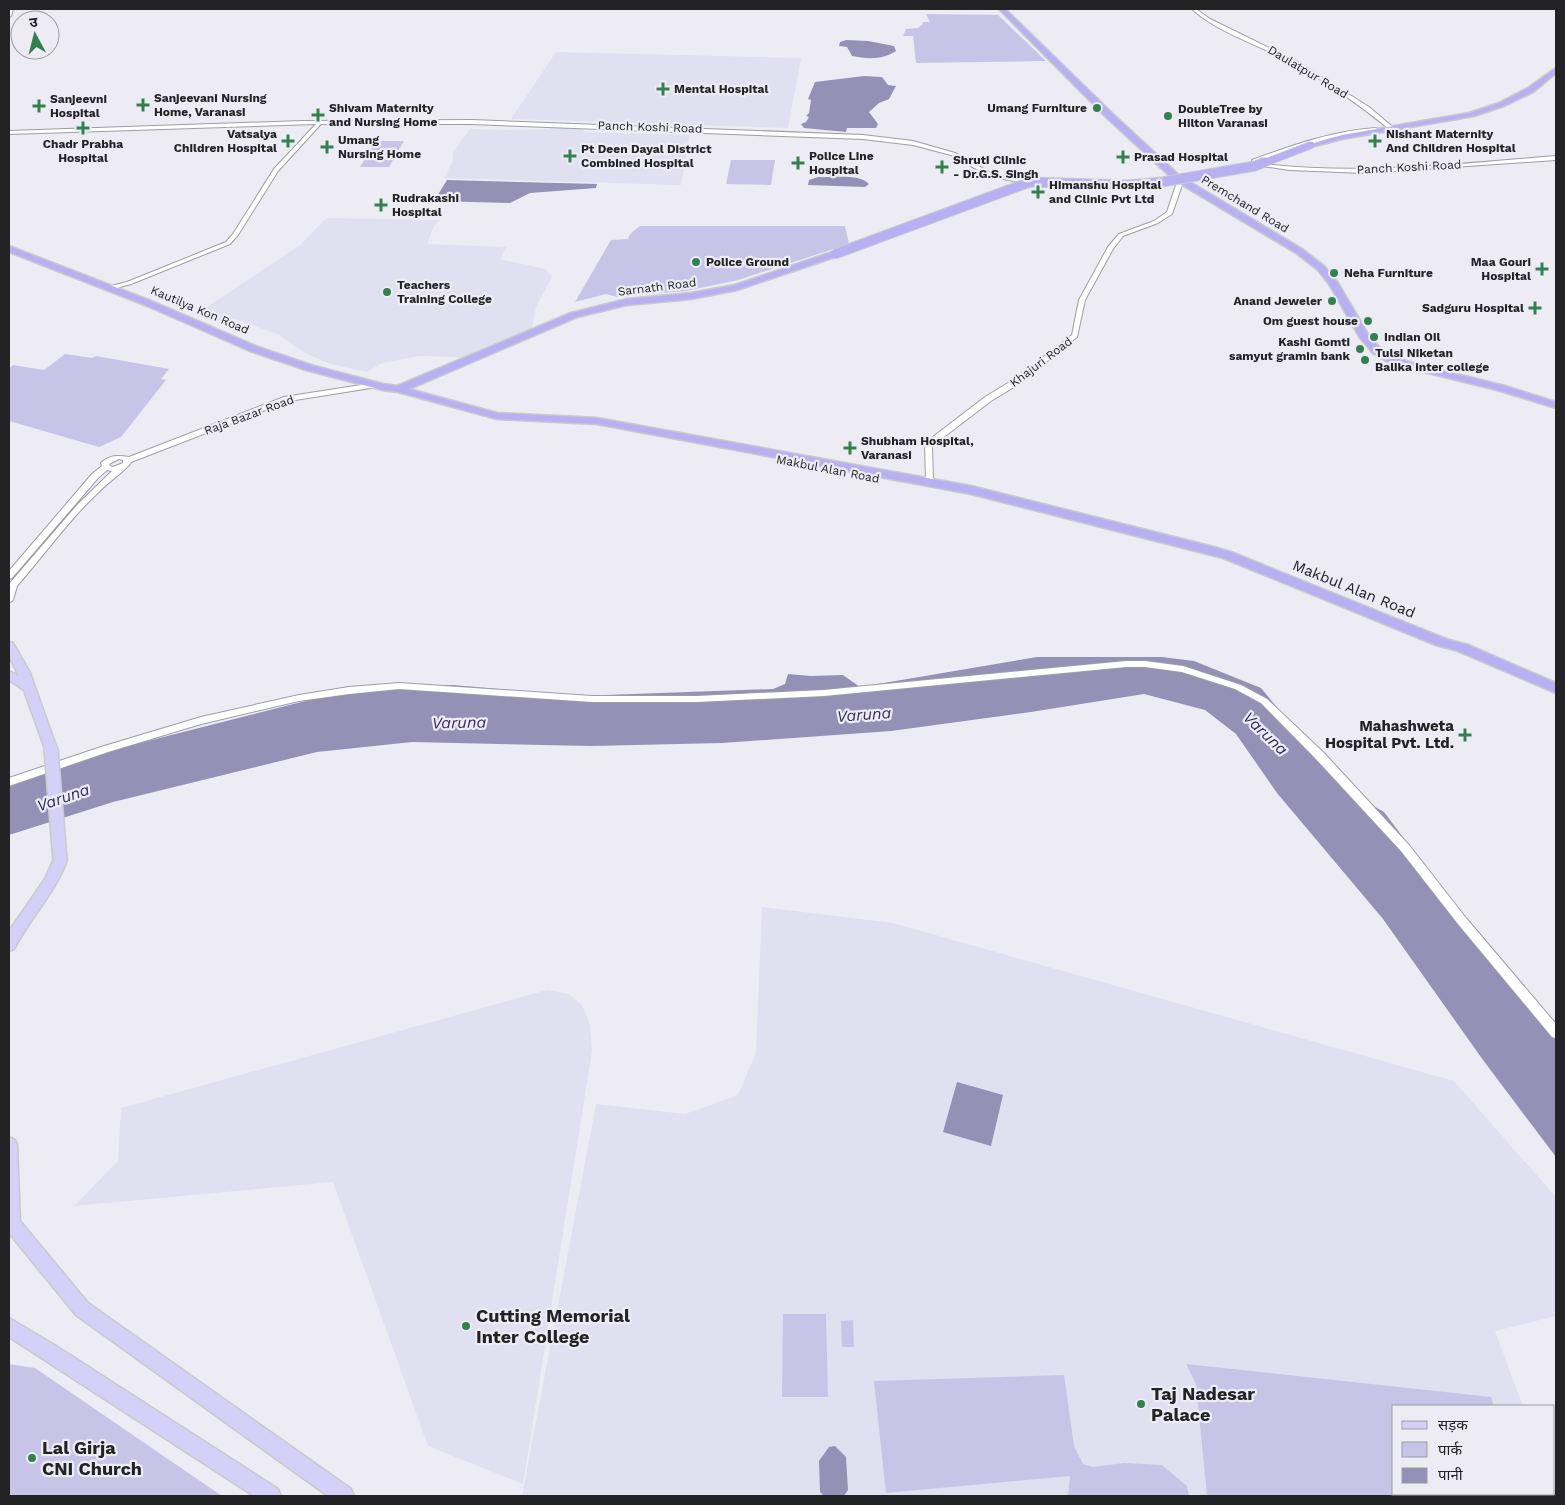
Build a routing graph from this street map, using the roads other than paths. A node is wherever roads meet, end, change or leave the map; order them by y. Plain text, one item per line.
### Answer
1 (11, 9) edge
2 (1002, 9) edge
3 (1194, 9) edge
4 (9, 16) edge
5 (1556, 70) edge
6 (1556, 75) edge
7 (318, 123) junction
8 (1396, 128) junction
9 (1376, 130) junction
10 (9, 133) edge
11 (1556, 158) edge
12 (1248, 164) junction
13 (1262, 166) junction
14 (1023, 181) junction
15 (1180, 182) junction
16 (1035, 183) junction
17 (1168, 184) joint
18 (9, 249) edge
19 (830, 256) junction
20 (109, 288) junction
21 (392, 389) junction
22 (1556, 407) edge
23 (128, 460) junction
24 (106, 467) junction
25 (122, 467) junction
26 (928, 482) junction
27 (1256, 566) junction
28 (9, 576) edge
29 (9, 600) edge
30 (1441, 642) junction
31 (9, 646) edge
32 (9, 675) edge
33 (30, 688) junction
34 (1556, 688) edge
35 (1556, 693) edge
36 (9, 782) edge
37 (9, 945) edge
38 (1556, 1033) edge
39 (9, 1145) edge
40 (9, 1327) edge
41 (271, 1496) edge
42 (344, 1496) edge

1 - 4 street
2 - 15 highway
3 - 8 street, Daulatpur Road
5 - 8 highway
6 - 8 highway
7 - 10 street
7 - 14 street, Panch Koshi Road
7 - 20 street
8 - 9 highway, Sarnath Road
9 - 12 street
9 - 13 street
9 - 19 highway, Sarnath Road, bridge
11 - 13 street, Panch Koshi Road
12 - 13 street, Panch Koshi Road
12 - 15 street, Panch Koshi Road
13 - 15 street, Panch Koshi Road
14 - 15 street, Panch Koshi Road
14 - 16 street, Panch Koshi Road
14 - 19 street
15 - 17 highway
15 - 22 highway, Premchand Road
15 - 26 street, Khajuri Road
16 - 17 street, Panch Koshi Road
16 - 19 street
18 - 20 highway, Kautilya Kon Road
19 - 21 highway, Sarnath Road
20 - 21 highway, Kautilya Kon Road
21 - 23 street, Raja Bazar Road
21 - 26 highway, Makbul Alan Road
21 - 27 highway, Makbul Alan Road
23 - 24 street, Raja Bazar Road
23 - 25 street
24 - 25 street
24 - 28 street
25 - 29 street
26 - 27 highway, Makbul Alan Road
27 - 30 highway, Makbul Alan Road
30 - 34 highway, Makbul Alan Road
30 - 35 highway, Makbul Alan Road
31 - 33 main road
32 - 33 main road
33 - 37 main road, bridge
36 - 38 street
39 - 42 main road
40 - 41 main road

